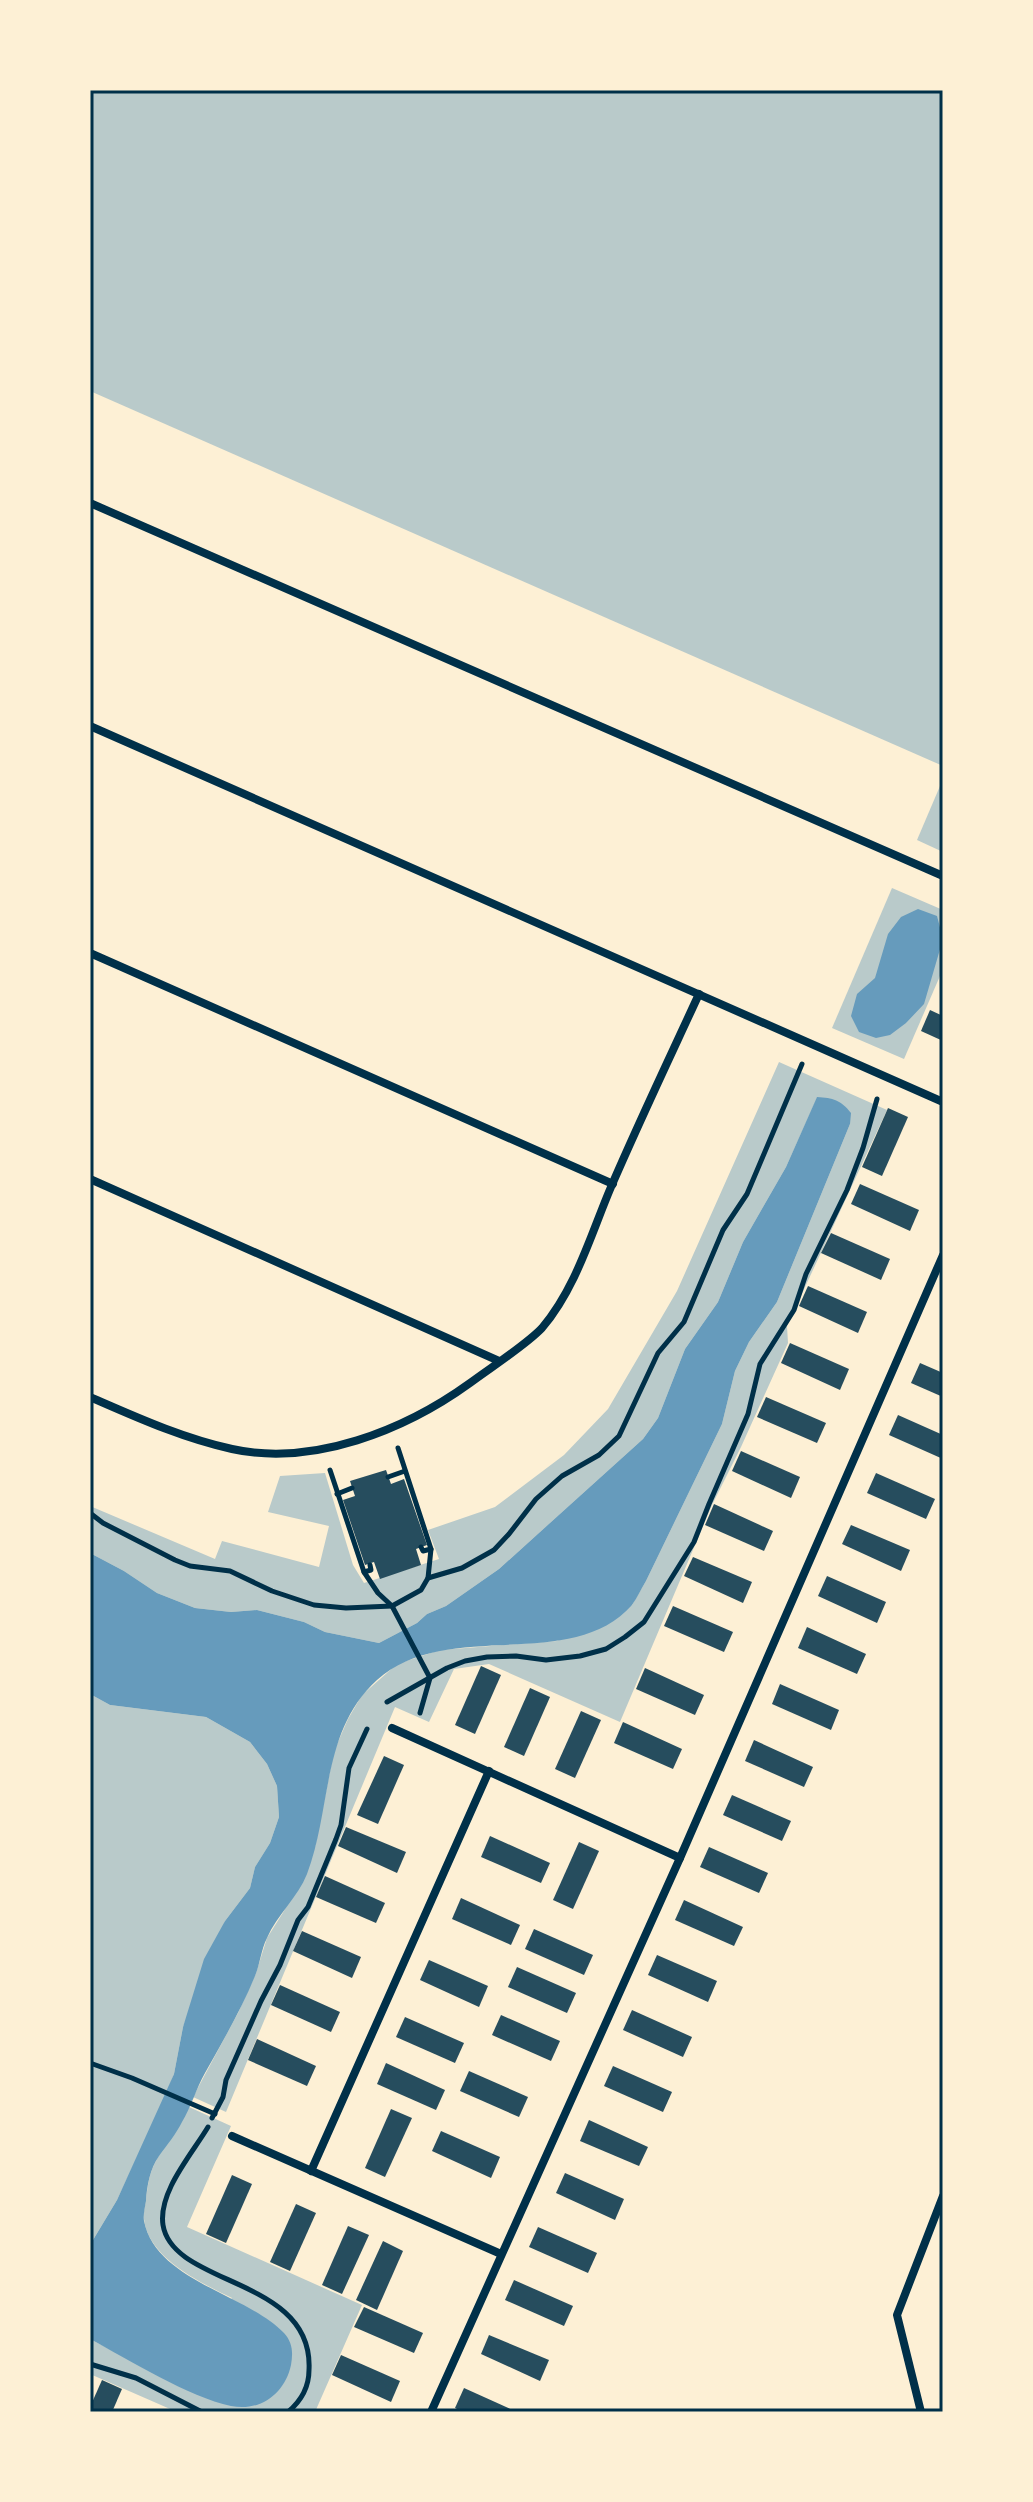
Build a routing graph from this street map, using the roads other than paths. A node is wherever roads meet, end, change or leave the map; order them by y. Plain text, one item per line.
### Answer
1 (90, 503) edge
2 (90, 726) edge
3 (943, 876) edge
4 (90, 953) edge
5 (699, 994) junction
6 (943, 1102) edge
7 (90, 1179) edge
8 (613, 1184) junction
9 (943, 1255) edge
10 (499, 1361) junction
11 (90, 1397) edge
12 (392, 1728) dead end
13 (489, 1771) junction
14 (680, 1858) junction
15 (232, 2136) dead end
16 (311, 2171) junction
17 (943, 2196) edge
18 (501, 2254) junction
19 (431, 2412) edge
20 (921, 2412) edge

1 - 3 street
2 - 5 street
4 - 8 street
5 - 6 street
5 - 8 street
7 - 10 street
8 - 10 street
9 - 14 street
10 - 11 street
12 - 13 street
13 - 14 street
13 - 16 street
14 - 18 street
15 - 16 street
16 - 18 street
17 - 20 street
18 - 19 street

